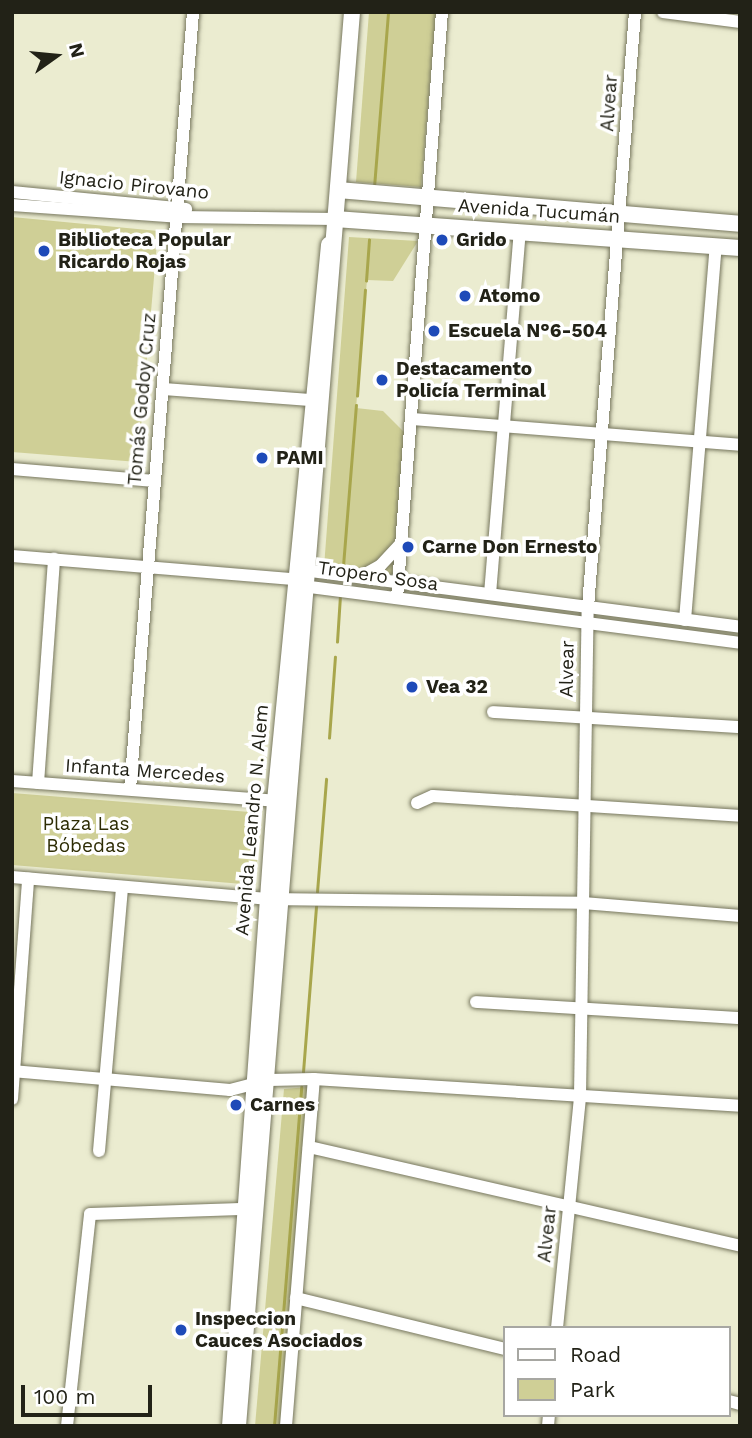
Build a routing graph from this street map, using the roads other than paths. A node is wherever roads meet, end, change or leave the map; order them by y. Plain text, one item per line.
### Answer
1 (192, 12) edge
2 (352, 12) edge
3 (442, 12) edge
4 (635, 12) edge
5 (663, 12) edge
6 (740, 22) edge
7 (338, 190) junction
8 (12, 192) edge
9 (428, 198) junction
10 (12, 205) edge
11 (178, 213) junction
12 (620, 213) junction
13 (335, 219) junction
14 (426, 224) junction
15 (740, 224) edge
16 (520, 231) junction
17 (618, 238) junction
18 (716, 246) junction
19 (740, 248) edge
20 (163, 389) junction
21 (311, 400) junction
22 (412, 419) junction
23 (504, 426) junction
24 (603, 435) junction
25 (699, 442) junction
26 (740, 445) edge
27 (12, 469) edge
28 (154, 481) junction
29 (402, 542) junction
30 (12, 556) edge
31 (54, 559) junction
32 (147, 567) junction
33 (359, 577) junction
34 (293, 579) junction
35 (311, 579) junction
36 (399, 582) junction
37 (490, 594) junction
38 (397, 598) junction
39 (588, 607) junction
40 (685, 620) junction
41 (587, 624) junction
42 (740, 627) edge
43 (740, 643) edge
44 (492, 712) dead end
45 (586, 718) junction
46 (740, 727) edge
47 (12, 781) edge
48 (38, 783) junction
49 (130, 789) junction
50 (275, 801) junction
51 (417, 803) dead end
52 (584, 804) junction
53 (740, 816) edge
54 (12, 877) edge
55 (28, 879) junction
56 (122, 887) junction
57 (267, 899) junction
58 (284, 899) junction
59 (583, 903) junction
60 (740, 916) edge
61 (476, 1002) dead end
62 (581, 1004) junction
63 (740, 1018) edge
64 (13, 1071) edge
65 (105, 1078) junction
66 (314, 1079) junction
67 (269, 1080) junction
68 (251, 1084) junction
69 (580, 1096) junction
70 (12, 1099) edge
71 (740, 1106) edge
72 (309, 1147) junction
73 (99, 1152) dead end
74 (569, 1207) junction
75 (242, 1209) junction
76 (740, 1246) edge
77 (296, 1298) junction
78 (557, 1326) edge
79 (504, 1349) edge
80 (68, 1426) edge
81 (230, 1426) edge
82 (238, 1426) edge
83 (286, 1426) edge

1 - 11 street, Tomás Godoy Cruz
2 - 7 main road, Avenida Leandro N. Alem
3 - 9 street
4 - 12 street, Alvear
5 - 6 street
7 - 9 main road, Avenida Tucumán
7 - 13 main road, Avenida Leandro N. Alem
8 - 11 street, Ignacio Pirovano
9 - 12 main road, Avenida Tucumán
9 - 14 street
10 - 11 street, Ignacio Pirovano
11 - 13 street, Ignacio Pirovano
11 - 20 street, Tomás Godoy Cruz
12 - 15 main road, Avenida Tucumán
12 - 17 street, Alvear
13 - 14 main road, Avenida Tucumán
13 - 21 main road, Avenida Leandro N. Alem
13 - 35 main road, Avenida Leandro N. Alem
14 - 16 main road, Avenida Tucumán
14 - 22 street
16 - 17 main road, Avenida Tucumán
16 - 23 street
17 - 18 main road, Avenida Tucumán
17 - 24 street, Alvear
18 - 19 main road, Avenida Tucumán
18 - 25 street
20 - 21 street
20 - 28 street, Tomás Godoy Cruz
21 - 34 main road, Avenida Leandro N. Alem
22 - 23 street
22 - 29 street
23 - 24 street
23 - 37 street
24 - 25 street
24 - 39 street, Alvear
25 - 26 street
25 - 40 street
27 - 28 street
28 - 32 street, Tomás Godoy Cruz
29 - 33 street
29 - 36 street
30 - 31 street
31 - 32 street
31 - 48 street
32 - 34 street
32 - 49 street, Tomás Godoy Cruz
33 - 35 street, Tropero Sosa
33 - 36 street, Tropero Sosa
34 - 35 street, Tropero Sosa
34 - 50 main road, Avenida Leandro N. Alem
35 - 38 street, Tropero Sosa
35 - 58 main road, Avenida Leandro N. Alem
36 - 37 street, Tropero Sosa
36 - 38 street
37 - 39 street, Tropero Sosa
38 - 41 street, Tropero Sosa
39 - 40 street, Tropero Sosa
39 - 41 street, Alvear
40 - 42 street, Tropero Sosa
41 - 43 street, Tropero Sosa
41 - 45 street, Alvear
44 - 45 street
45 - 46 street
45 - 52 street, Alvear
47 - 48 street, Infanta Mercedes
48 - 49 street, Infanta Mercedes
49 - 50 street, Infanta Mercedes
50 - 57 main road, Avenida Leandro N. Alem
51 - 52 street
52 - 53 street
52 - 59 street, Alvear
54 - 55 street
55 - 56 street
55 - 64 street
56 - 57 street
56 - 65 street
57 - 58 street
57 - 68 main road, Avenida Leandro N. Alem
58 - 59 street
58 - 67 main road, Avenida Leandro N. Alem
59 - 60 street
59 - 62 street, Alvear
61 - 62 street
62 - 63 street
62 - 69 street, Alvear
64 - 65 street
64 - 70 street
65 - 68 street
65 - 73 street
66 - 67 street
66 - 69 street
66 - 72 street
67 - 68 street
67 - 82 main road, Avenida Leandro N. Alem
68 - 75 main road, Avenida Leandro N. Alem
69 - 71 street
69 - 74 street, Alvear
72 - 74 street
72 - 77 street
74 - 76 street
74 - 78 street, Alvear
75 - 80 street
75 - 81 main road, Avenida Leandro N. Alem
77 - 79 street
77 - 83 street

